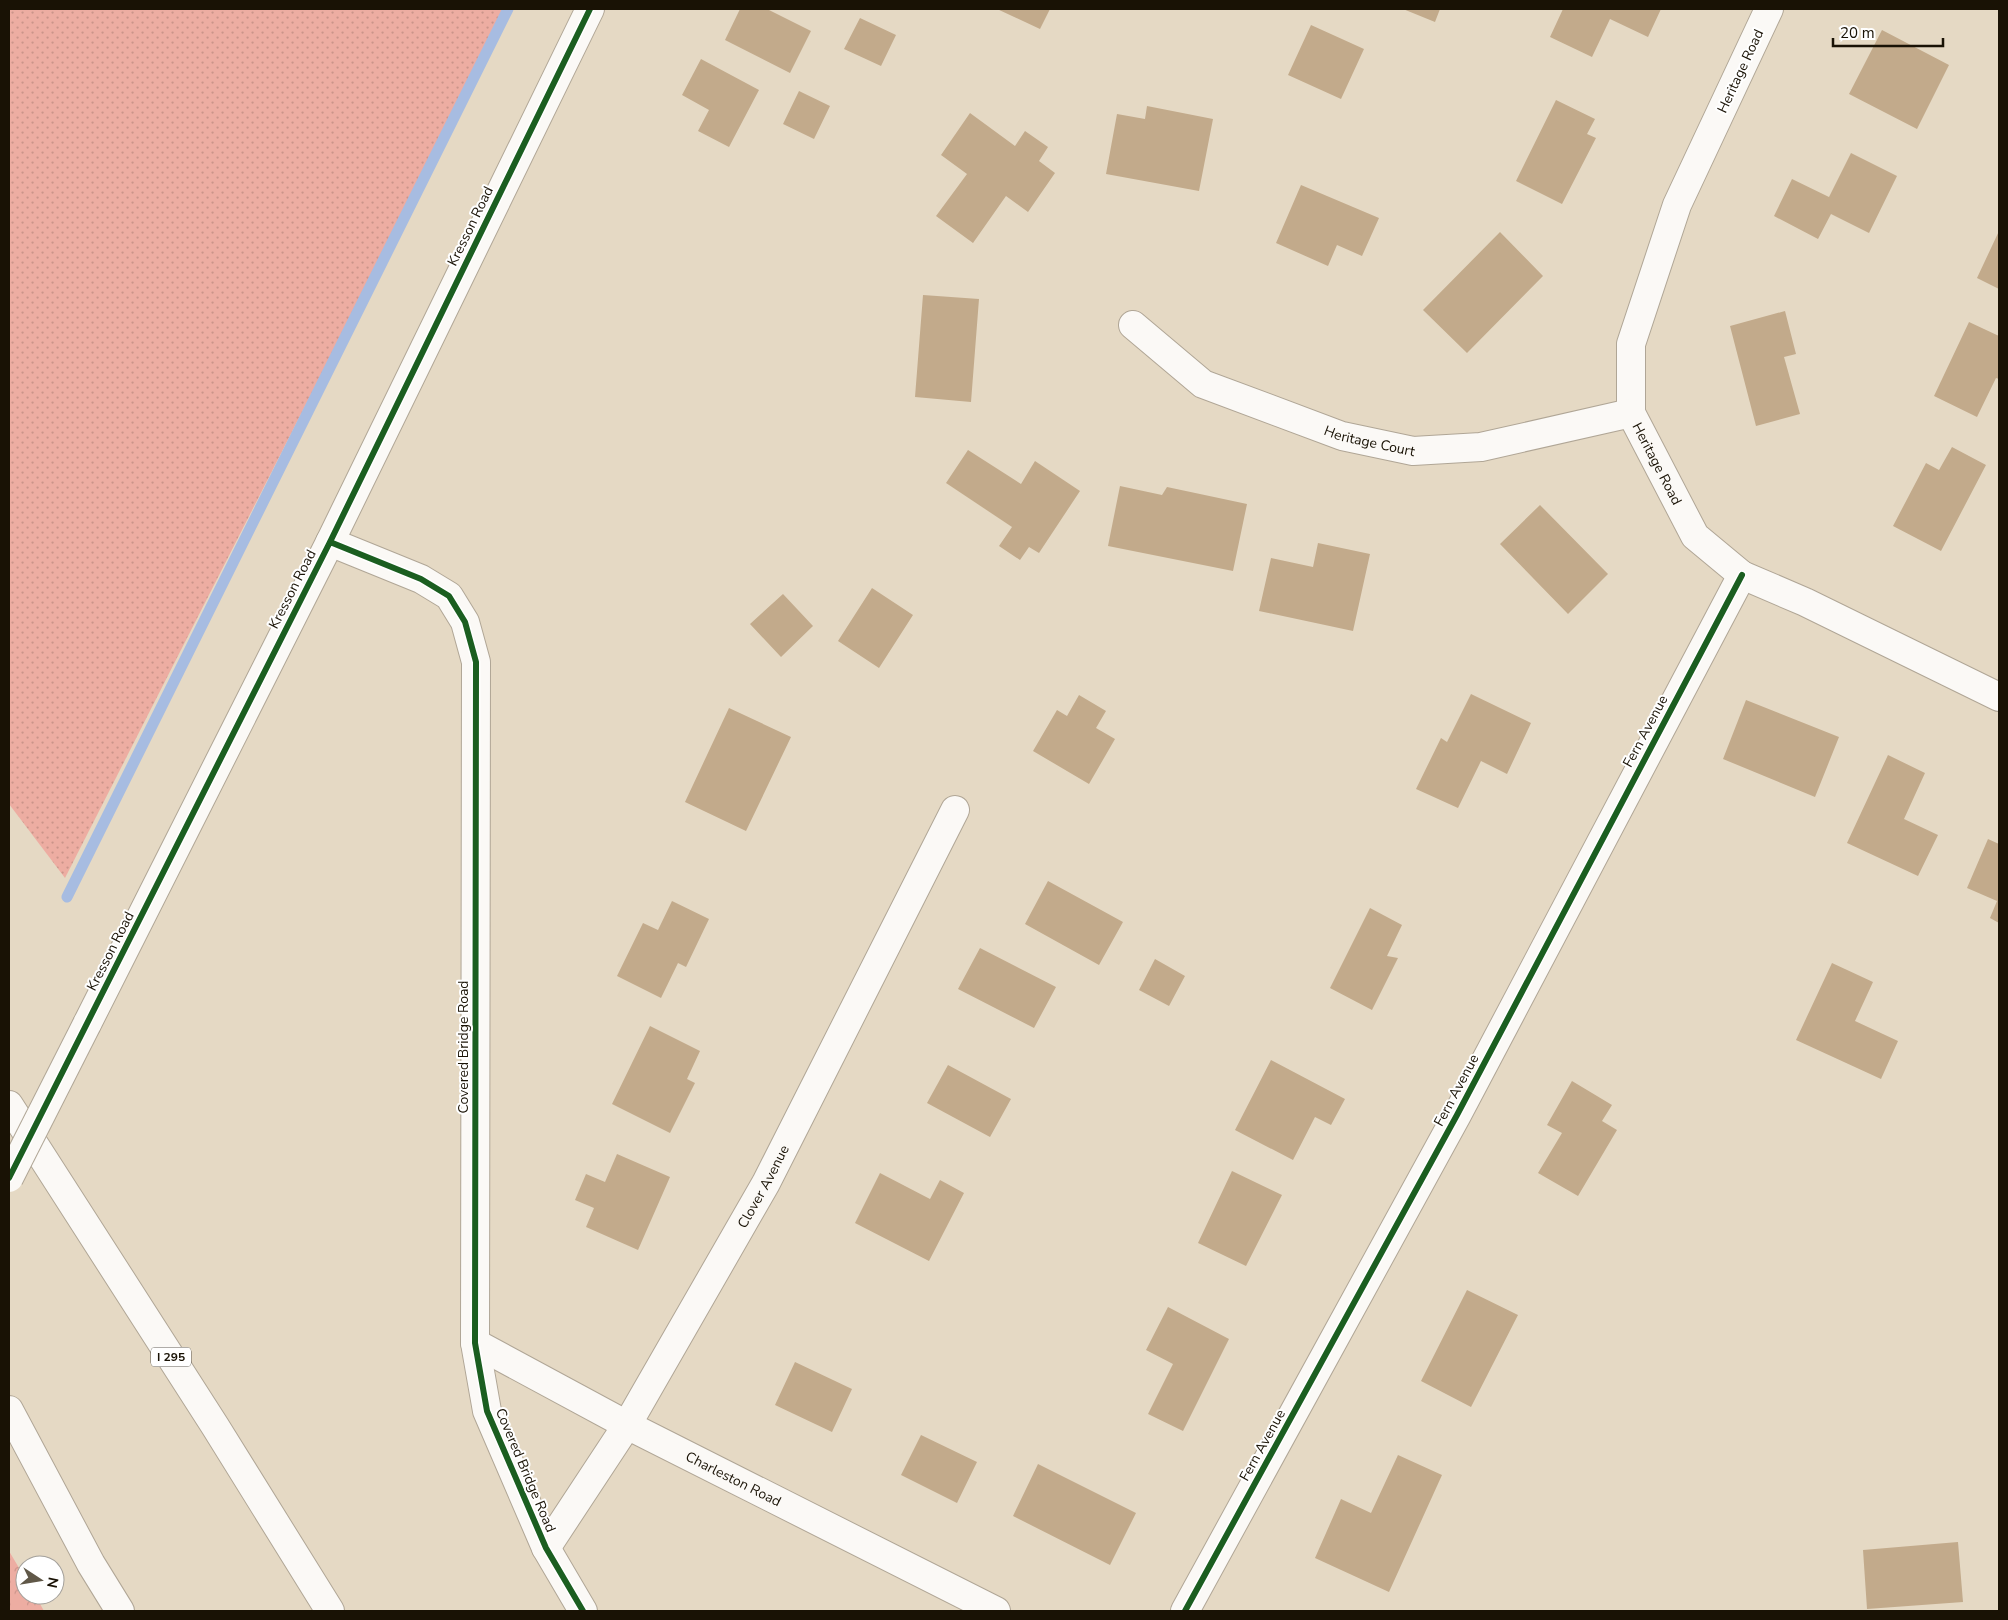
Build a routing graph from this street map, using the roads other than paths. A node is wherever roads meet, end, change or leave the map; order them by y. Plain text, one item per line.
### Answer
1 (590, 9) edge
2 (1769, 9) edge
3 (1133, 325) dead end
4 (1631, 413) junction
5 (330, 542) junction
6 (1742, 575) junction
7 (1998, 692) edge
8 (954, 810) dead end
9 (9, 1105) edge
10 (9, 1178) edge
11 (475, 1343) junction
12 (9, 1410) edge
13 (627, 1425) junction
14 (546, 1548) junction
15 (120, 1611) edge
16 (330, 1611) edge
17 (583, 1611) edge
18 (996, 1611) edge
19 (1185, 1611) edge

1 - 5 main road, Kresson Road
2 - 4 main road, Heritage Road
3 - 4 main road, Heritage Court
4 - 6 main road, Heritage Road
5 - 10 main road, Kresson Road, bridge
5 - 11 main road, Covered Bridge Road
6 - 7 main road, Heritage Road
6 - 19 main road, Fern Avenue
8 - 13 main road, Clover Avenue
9 - 16 main road, I 295
11 - 13 main road, Charleston Road
11 - 14 main road, Covered Bridge Road
12 - 15 main road
13 - 14 main road, Clover Avenue
13 - 18 main road, Charleston Road
14 - 17 main road, Covered Bridge Road

